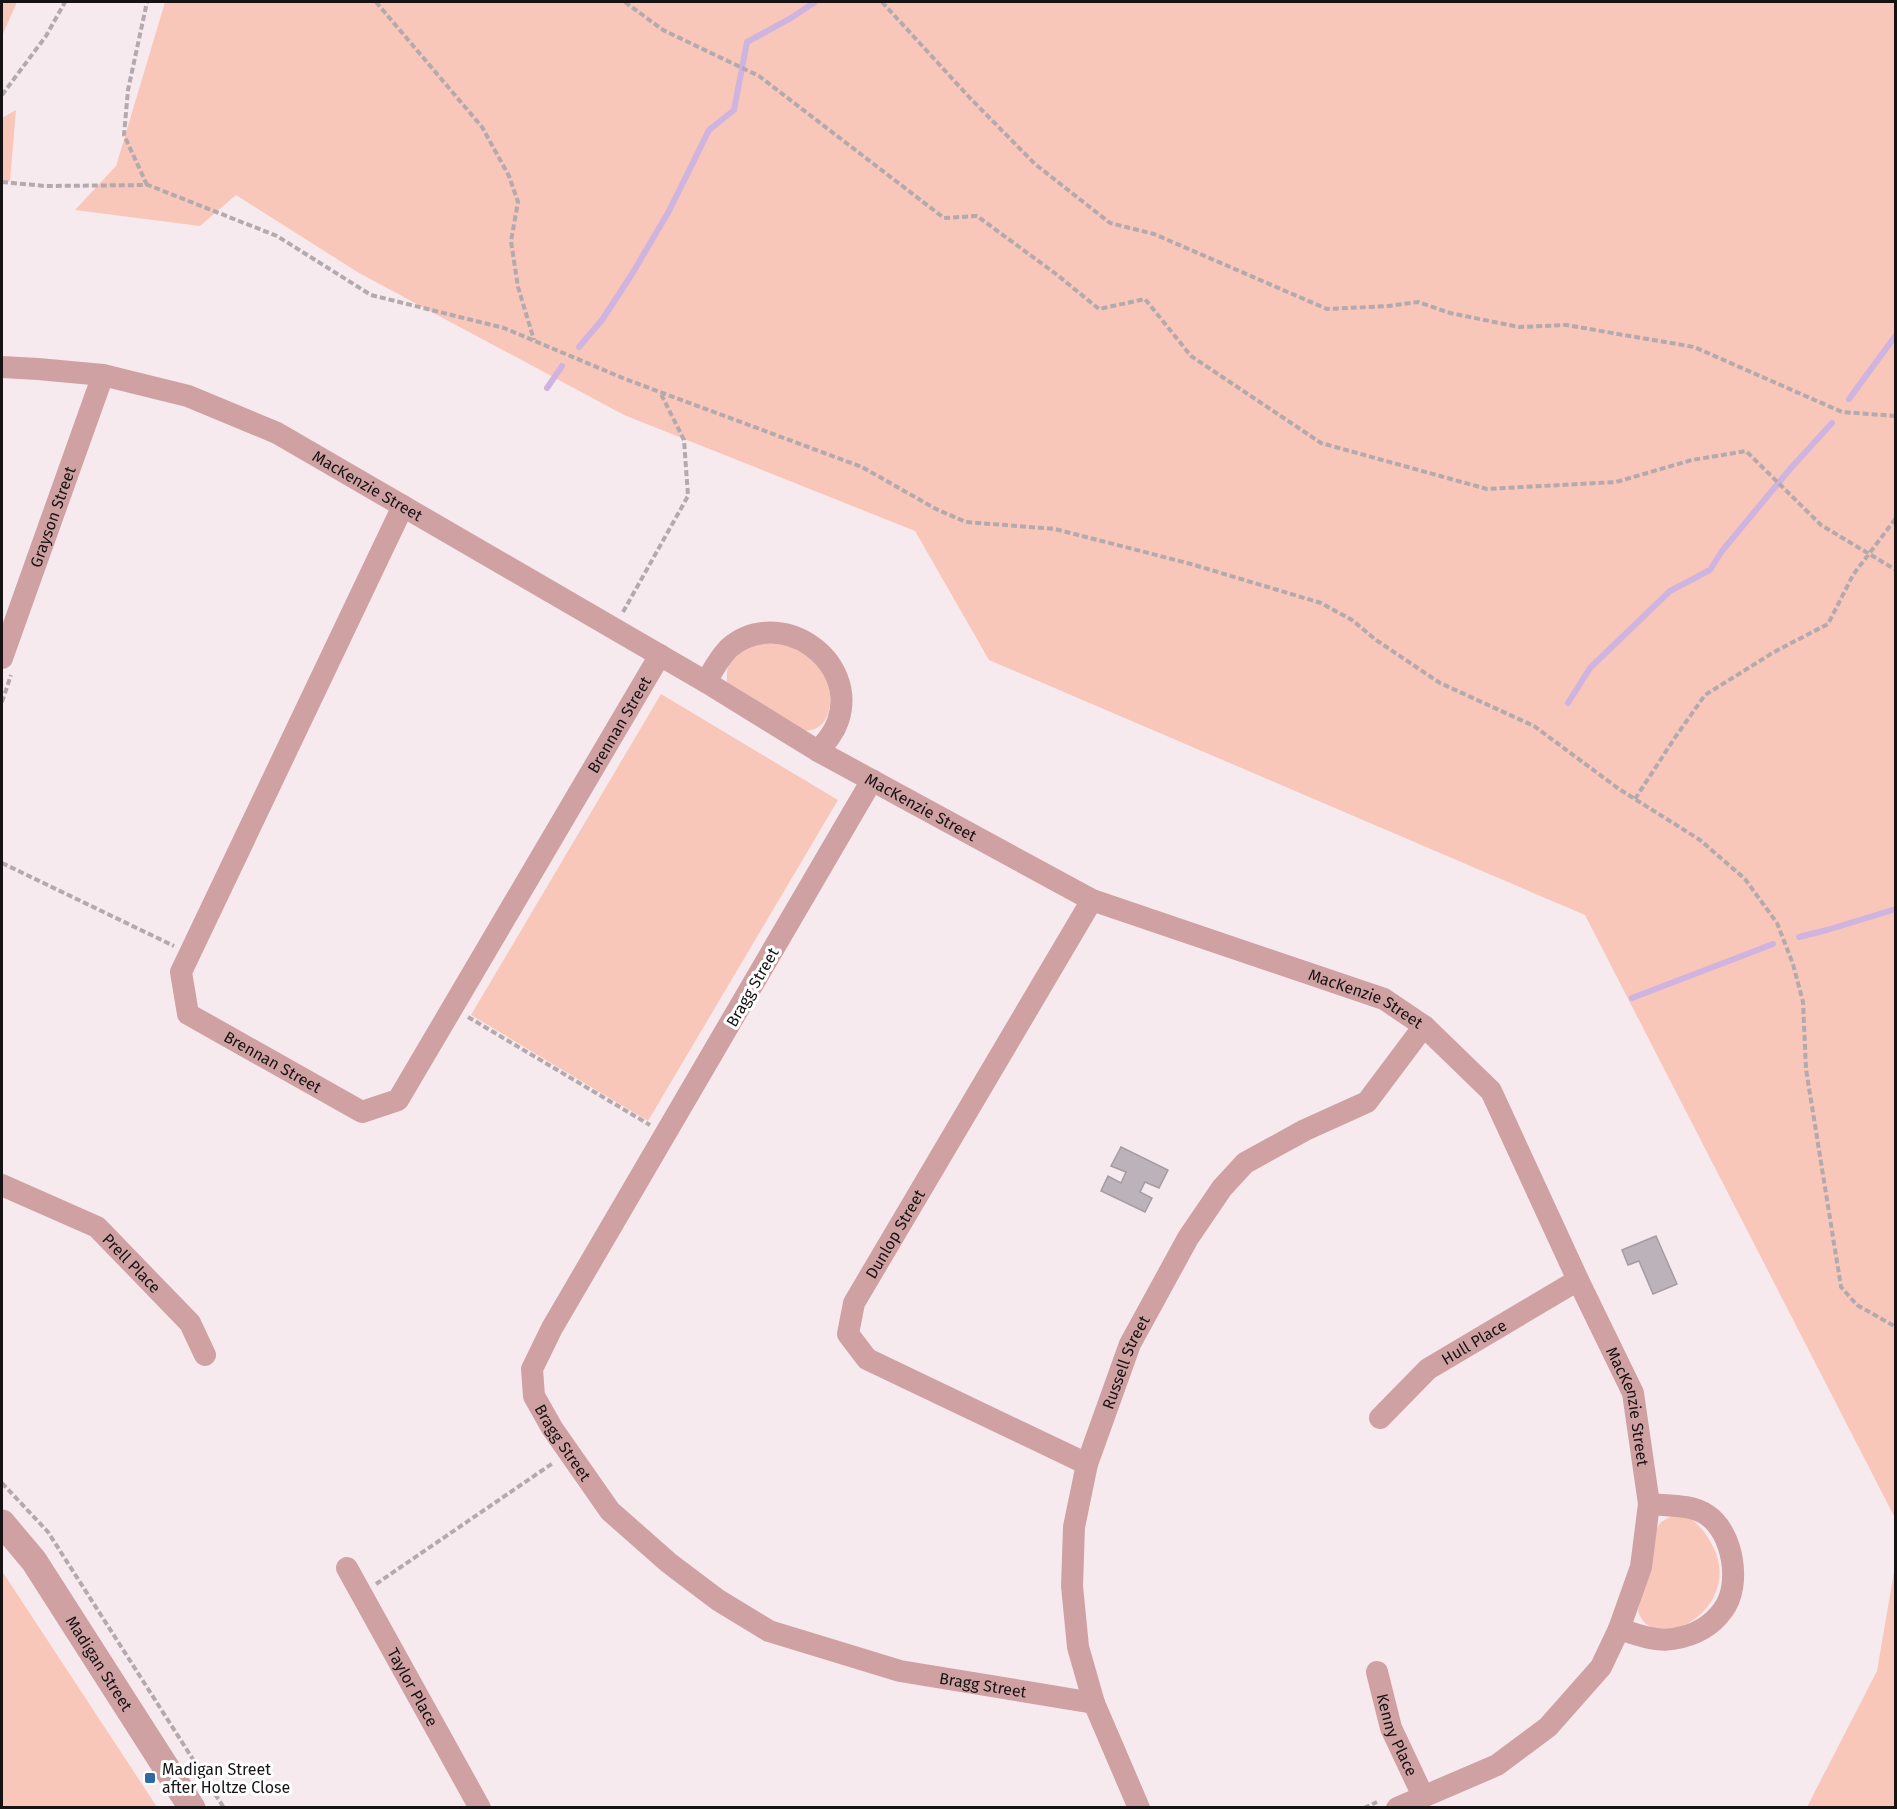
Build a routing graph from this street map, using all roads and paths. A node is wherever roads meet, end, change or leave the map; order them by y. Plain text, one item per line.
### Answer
1 (65, 2) edge
2 (147, 2) edge
3 (376, 2) edge
4 (625, 2) edge
5 (882, 2) edge
6 (2, 95) edge
7 (2, 182) edge
8 (147, 185) junction
9 (534, 340) junction
10 (2, 368) edge
11 (103, 375) junction
12 (660, 392) junction
13 (1896, 416) edge
14 (403, 506) junction
15 (1896, 518) edge
16 (1868, 555) junction
17 (1896, 570) edge
18 (614, 629) junction
19 (660, 655) junction
20 (2, 658) edge
21 (706, 682) junction
22 (818, 752) junction
23 (872, 780) junction
24 (1635, 799) junction
25 (2, 862) edge
26 (1092, 900) junction
27 (189, 954) junction
28 (452, 1007) junction
29 (1424, 1026) junction
30 (665, 1135) junction
31 (2, 1185) edge
32 (1578, 1280) junction
33 (1896, 1327) edge
34 (205, 1355) dead end
35 (1380, 1418) dead end
36 (569, 1452) junction
37 (1087, 1464) junction
38 (2, 1484) edge
39 (1649, 1504) junction
40 (2, 1523) edge
41 (347, 1568) dead end
42 (361, 1594) junction
43 (1619, 1629) junction
44 (1377, 1672) dead end
45 (1094, 1703) junction
46 (1423, 1796) junction
47 (192, 1808) edge
48 (224, 1808) edge
49 (480, 1808) edge
50 (1139, 1808) edge
51 (1397, 1808) edge

1 - 6 path
2 - 8 path
3 - 9 path
4 - 16 path
5 - 13 path
7 - 8 path
8 - 9 path
9 - 12 path
10 - 11 street, MacKenzie Street
11 - 14 street, MacKenzie Street
11 - 20 street, Grayson Street
12 - 18 path
12 - 24 path
14 - 18 street, MacKenzie Street
14 - 27 street, Brennan Street
15 - 16 path
16 - 17 path
16 - 24 path
18 - 19 street, MacKenzie Street
19 - 21 street, MacKenzie Street
19 - 28 street, Brennan Street
21 - 22 street, MacKenzie Street
21 - 22 street
22 - 23 street, MacKenzie Street
23 - 26 street, MacKenzie Street
23 - 30 street, Bragg Street
24 - 33 path
25 - 27 path
26 - 29 street, MacKenzie Street
26 - 37 street, Dunlop Street
27 - 28 street, Brennan Street
28 - 30 path
29 - 32 street, MacKenzie Street
29 - 37 street, Russell Street
30 - 36 street, Bragg Street
31 - 34 street, Prell Place
32 - 35 street, Hull Place
32 - 39 street, MacKenzie Street
36 - 42 path
36 - 45 street, Bragg Street
37 - 45 street, Russell Street
38 - 48 path
39 - 43 street, MacKenzie Street
39 - 43 street
40 - 47 street, Madigan Street
41 - 42 street, Taylor Place
42 - 49 street, Taylor Place
43 - 46 street, MacKenzie Street
44 - 46 street, Kenny Place
45 - 50 street, Russell Street
46 - 51 street, MacKenzie Street

